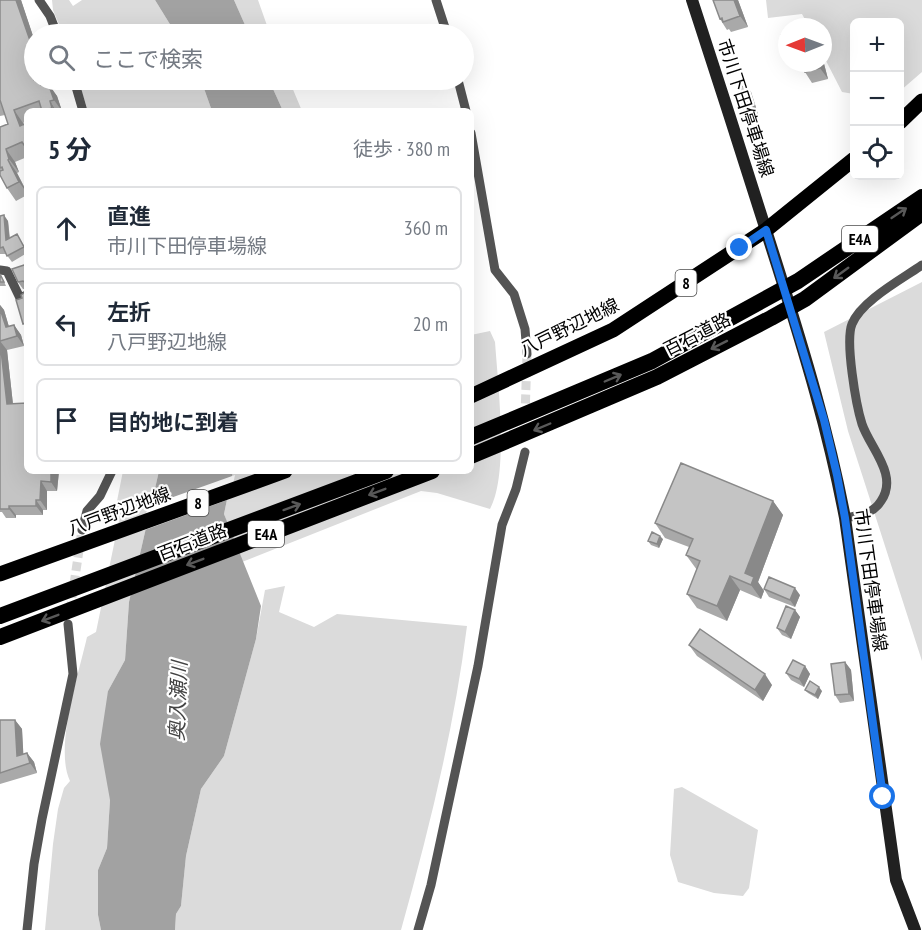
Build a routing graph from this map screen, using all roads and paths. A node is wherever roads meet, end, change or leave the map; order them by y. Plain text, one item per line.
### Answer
1 (39, 0) edge
2 (436, 0) edge
3 (692, 0) edge
4 (53, 24) edge
5 (444, 24) edge
6 (77, 90) edge
7 (461, 90) edge
8 (922, 101) edge
9 (82, 108) edge
10 (465, 108) edge
11 (904, 118) edge
12 (474, 150) edge
13 (850, 163) edge
14 (922, 197) edge
15 (922, 213) edge
16 (766, 230) junction
17 (922, 265) edge
18 (0, 270) edge
19 (24, 296) edge
20 (527, 354) tunnel mouth
21 (474, 395) edge
22 (474, 436) edge
23 (525, 452) dead end
24 (474, 455) edge
25 (110, 474) edge
26 (277, 474) edge
27 (378, 474) edge
28 (424, 474) edge
29 (845, 518) junction
30 (82, 530) tunnel mouth
31 (0, 574) edge
32 (0, 616) edge
33 (68, 624) tunnel mouth
34 (0, 636) edge
35 (27, 930) edge
36 (418, 930) edge
37 (915, 930) edge

1 - 4 street
2 - 5 street
3 - 16 main road, 市川下田停車場線
6 - 9 street
7 - 10 street
8 - 11 main road
12 - 20 street
13 - 16 main road, 八戸野辺地線 / 8
22 -> 14 highway, 百石道路 / E4A
15 -> 24 highway, 百石道路 / E4A
16 - 21 main road, 八戸野辺地線 / 8
16 - 29 main road, 市川下田停車場線
17 - 29 street
18 - 19 street
23 - 36 street
25 - 30 street
26 - 31 main road, 八戸野辺地線 / 8
32 -> 27 highway, 百石道路 / E4A
28 -> 34 highway, 百石道路 / E4A
29 - 37 main road, 市川下田停車場線
33 - 35 street

